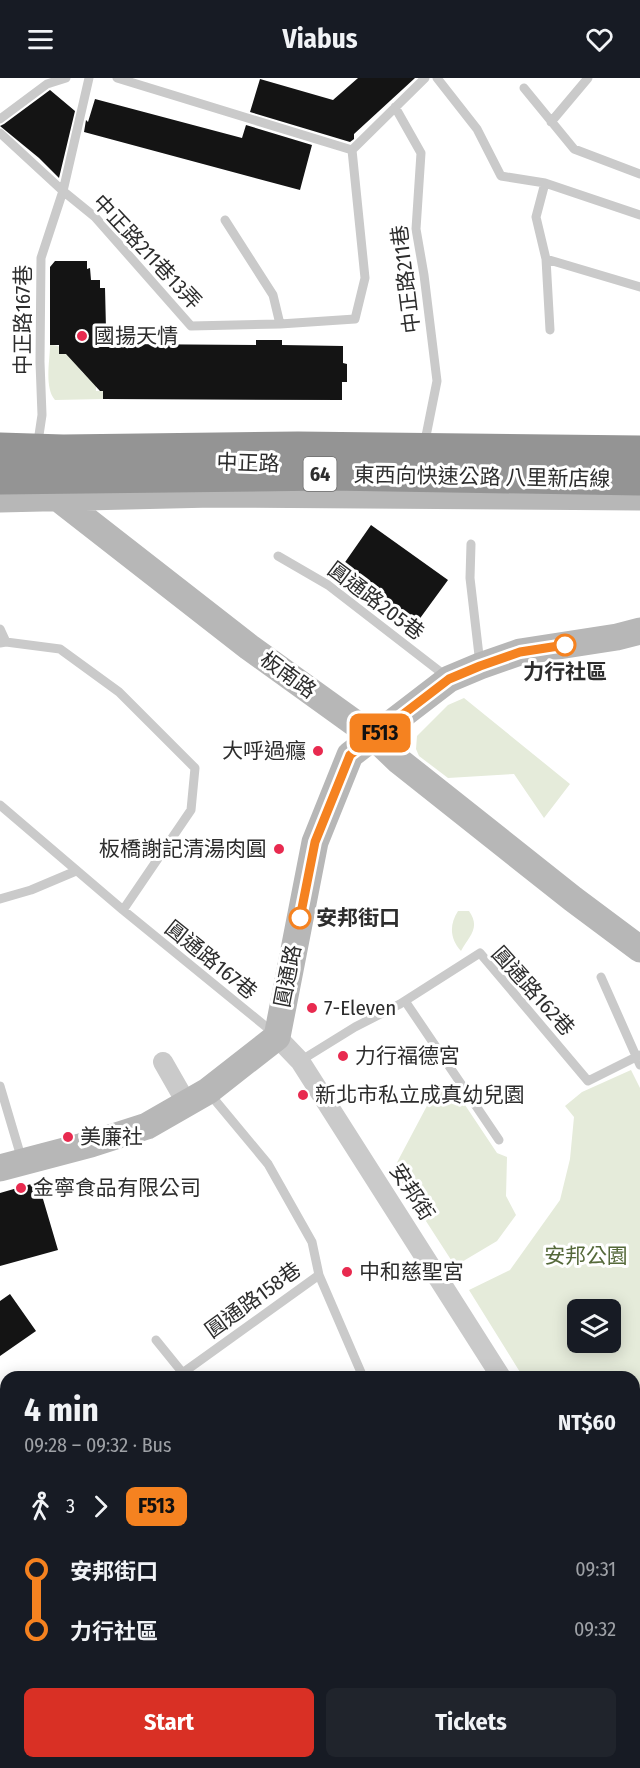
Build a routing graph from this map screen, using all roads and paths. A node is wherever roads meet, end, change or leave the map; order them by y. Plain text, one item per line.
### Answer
1 (66, 78) edge
2 (89, 78) edge
3 (117, 78) edge
4 (425, 78) edge
5 (436, 78) edge
6 (588, 78) edge
7 (524, 88) dead end
8 (395, 107) junction
9 (0, 119) edge
10 (551, 122) junction
11 (0, 133) edge
12 (352, 150) junction
13 (639, 172) edge
14 (545, 183) junction
15 (63, 191) junction
16 (640, 215) edge
17 (225, 220) dead end
18 (546, 259) junction
19 (640, 287) edge
20 (280, 324) junction
21 (550, 330) dead end
22 (39, 435) junction
23 (0, 436) edge
24 (426, 436) junction
25 (640, 440) edge
26 (640, 452) edge
27 (0, 464) edge
28 (9, 464) edge
29 (640, 466) edge
30 (640, 479) edge
31 (640, 497) edge
32 (58, 498) junction
33 (0, 499) edge
34 (471, 544) dead end
35 (278, 556) dead end
36 (0, 629) edge
37 (640, 631) edge
38 (3, 642) edge
39 (480, 666) junction
40 (449, 679) junction
41 (374, 737) junction
42 (0, 805) edge
43 (76, 871) junction
44 (0, 899) edge
45 (123, 910) junction
46 (640, 949) edge
47 (602, 977) dead end
48 (405, 1001) junction
49 (277, 1037) junction
50 (639, 1059) edge
51 (300, 1061) junction
52 (163, 1062) dead end
53 (0, 1086) edge
54 (197, 1098) junction
55 (499, 1140) dead end
56 (11, 1165) edge
57 (319, 1275) junction
58 (156, 1340) dead end
59 (179, 1371) edge
60 (187, 1371) edge
61 (360, 1371) edge
62 (497, 1371) edge

1 - 9 lane
2 - 15 lane, 中正路167巷
3 - 12 lane
4 - 8 lane
5 - 14 lane
6 - 10 lane
7 - 10 lane
8 - 12 lane
8 - 24 lane, 中正路211巷
10 - 13 lane
11 - 15 lane
12 - 20 lane, 中正路211巷13弄
14 - 16 lane
14 - 18 lane
15 - 20 lane, 中正路211巷13弄
15 - 22 lane, 中正路167巷
17 - 20 lane
18 - 19 lane
18 - 21 lane
22 - 23 main road, 中正路
22 - 24 main road, 中正路
22 - 28 lane, 中正路167巷
23 - 28 main road, 板南路
24 - 25 main road, 中正路
26 - 28 highway, 東西向快速公路 八里新店線 / 64, bridge
27 - 28 main road, 中正路
28 - 29 main road, 中正路
28 - 30 highway, 東西向快速公路 八里新店線 / 64, bridge
28 - 32 main road, 板南路
31 - 32 main road, 中正路
32 - 33 main road, 中正路
32 - 41 main road, 板南路
34 - 39 lane
35 - 40 lane, 圓通路205巷
36 - 38 lane
37 - 39 main road, 圓通路
38 - 45 lane
39 - 40 main road, 圓通路
40 - 41 main road, 圓通路
41 - 46 main road, 板南路
41 - 49 main road, 圓通路
42 - 43 lane, 圓通路167巷
43 - 44 lane
43 - 45 lane, 圓通路167巷
45 - 49 lane, 圓通路167巷
47 - 50 lane
48 - 50 lane, 圓通路162巷
48 - 51 lane, 圓通路162巷
48 - 55 lane
49 - 51 street, 安邦街
49 - 54 main road, 圓通路
51 - 62 street, 安邦街
52 - 54 street
53 - 56 lane
54 - 56 main road, 圓通路
54 - 57 lane, 圓通路158巷
57 - 60 lane, 圓通路158巷
57 - 61 lane
58 - 59 lane

